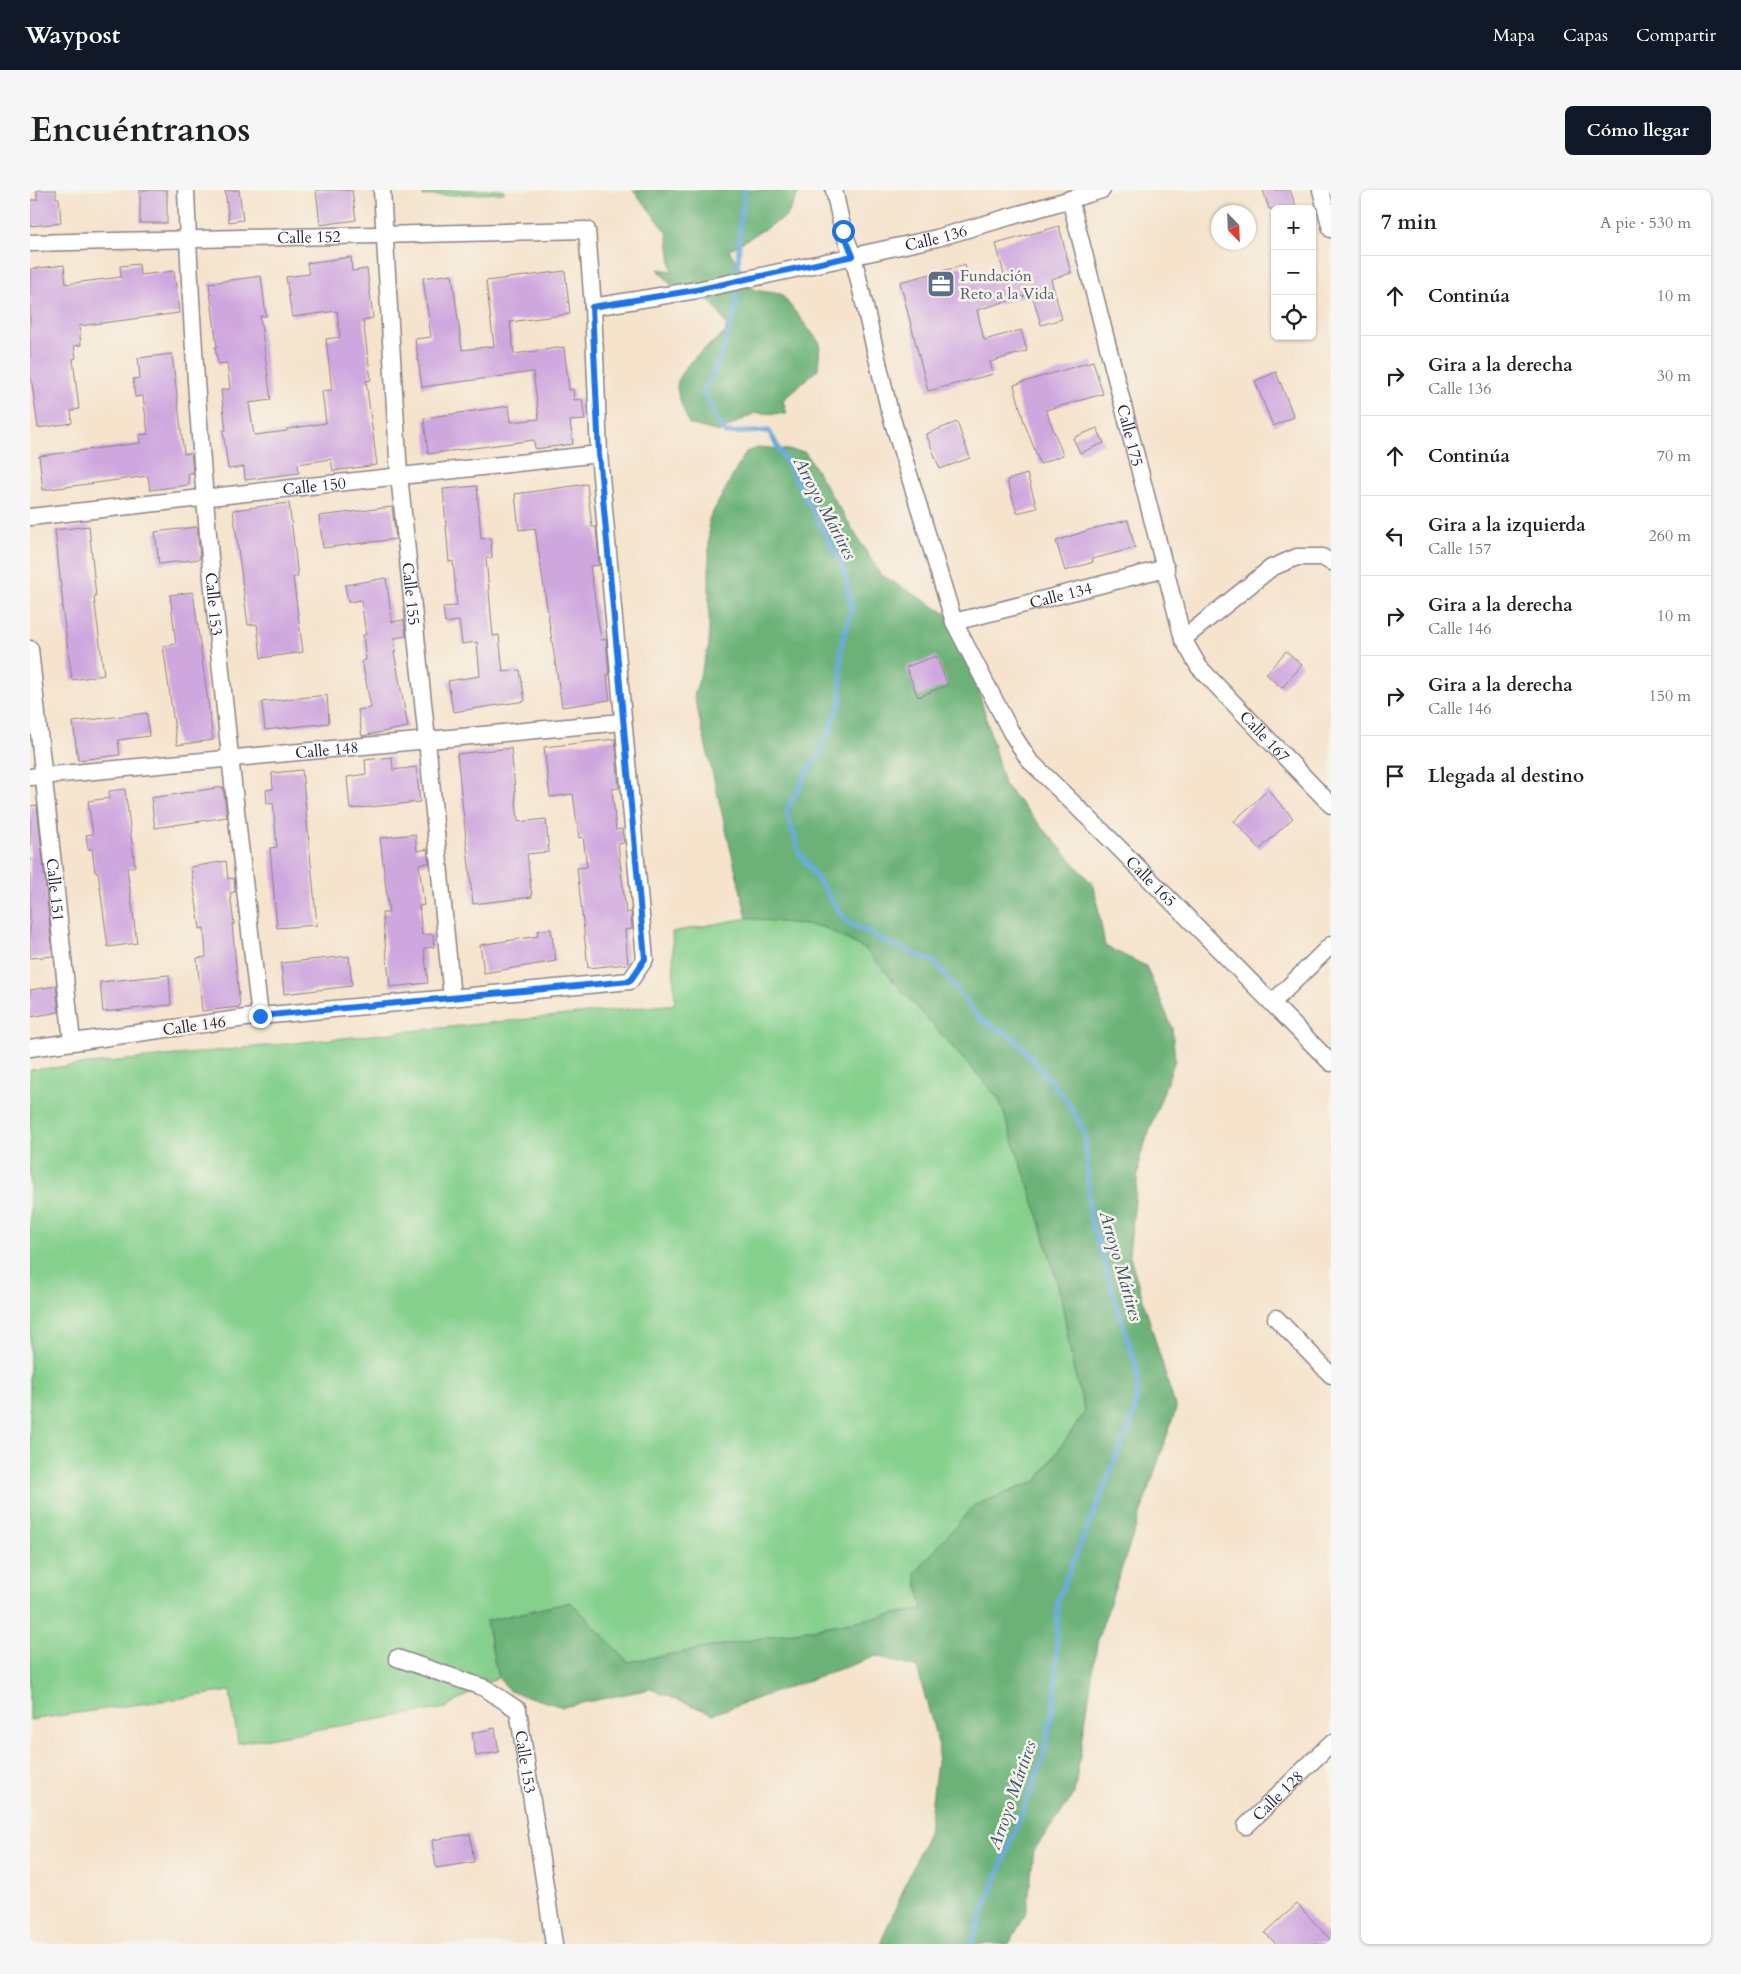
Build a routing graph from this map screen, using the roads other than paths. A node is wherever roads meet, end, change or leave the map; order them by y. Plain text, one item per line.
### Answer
1 (186, 190) edge
2 (382, 190) edge
3 (834, 190) edge
4 (1102, 190) edge
5 (1321, 190) edge
6 (1070, 199) junction
7 (1331, 229) edge
8 (384, 234) junction
9 (188, 238) junction
10 (30, 243) edge
11 (853, 256) junction
12 (592, 307) junction
13 (599, 454) junction
14 (399, 475) junction
15 (204, 497) junction
16 (30, 517) edge
17 (1331, 562) edge
18 (1166, 568) junction
19 (954, 622) junction
20 (1183, 639) junction
21 (30, 649) edge
22 (1199, 667) joint
23 (622, 722) junction
24 (427, 740) junction
25 (229, 759) junction
26 (36, 776) edge
27 (1331, 805) edge
28 (1331, 945) edge
29 (452, 998) junction
30 (1272, 1003) junction
31 (260, 1016) junction
32 (72, 1042) junction
33 (30, 1048) edge
34 (1331, 1062) edge
35 (1276, 1318) dead end
36 (1331, 1375) edge
37 (398, 1658) dead end
38 (1331, 1743) edge
39 (1246, 1826) dead end
40 (554, 1944) edge

1 - 9 street, Calle 153
2 - 8 street, Calle 155
3 - 11 street, Calle 165
4 - 6 street, Calle 136
5 - 7 street
6 - 11 street, Calle 136
6 - 18 street, Calle 175
8 - 9 street, Calle 152
8 - 12 street, Calle 152
8 - 14 street, Calle 155
9 - 10 street, Calle 152
9 - 15 street, Calle 153
11 - 12 street, Calle 136
11 - 19 street, Calle 165
12 - 13 street
13 - 14 street, Calle 150
13 - 23 street
14 - 15 street, Calle 150
14 - 24 street, Calle 155
15 - 16 street, Calle 150
15 - 25 street, Calle 153
17 - 20 street
18 - 19 street, Calle 134
18 - 20 street, Calle 175
19 - 30 street, Calle 165
20 - 22 street, Calle 175
21 - 26 street, Calle 151
22 - 27 street, Calle 167
23 - 24 street, Calle 148
23 - 29 street, Calle 146
24 - 25 street, Calle 148
24 - 29 street, Calle 155
25 - 26 street, Calle 148
25 - 31 street, Calle 153
26 - 32 street, Calle 151
28 - 30 street
29 - 31 street, Calle 146
30 - 34 street, Calle 165
31 - 32 street, Calle 146
32 - 33 street, Calle 146
35 - 36 street
37 - 40 street, Calle 153
38 - 39 street, Calle 128

